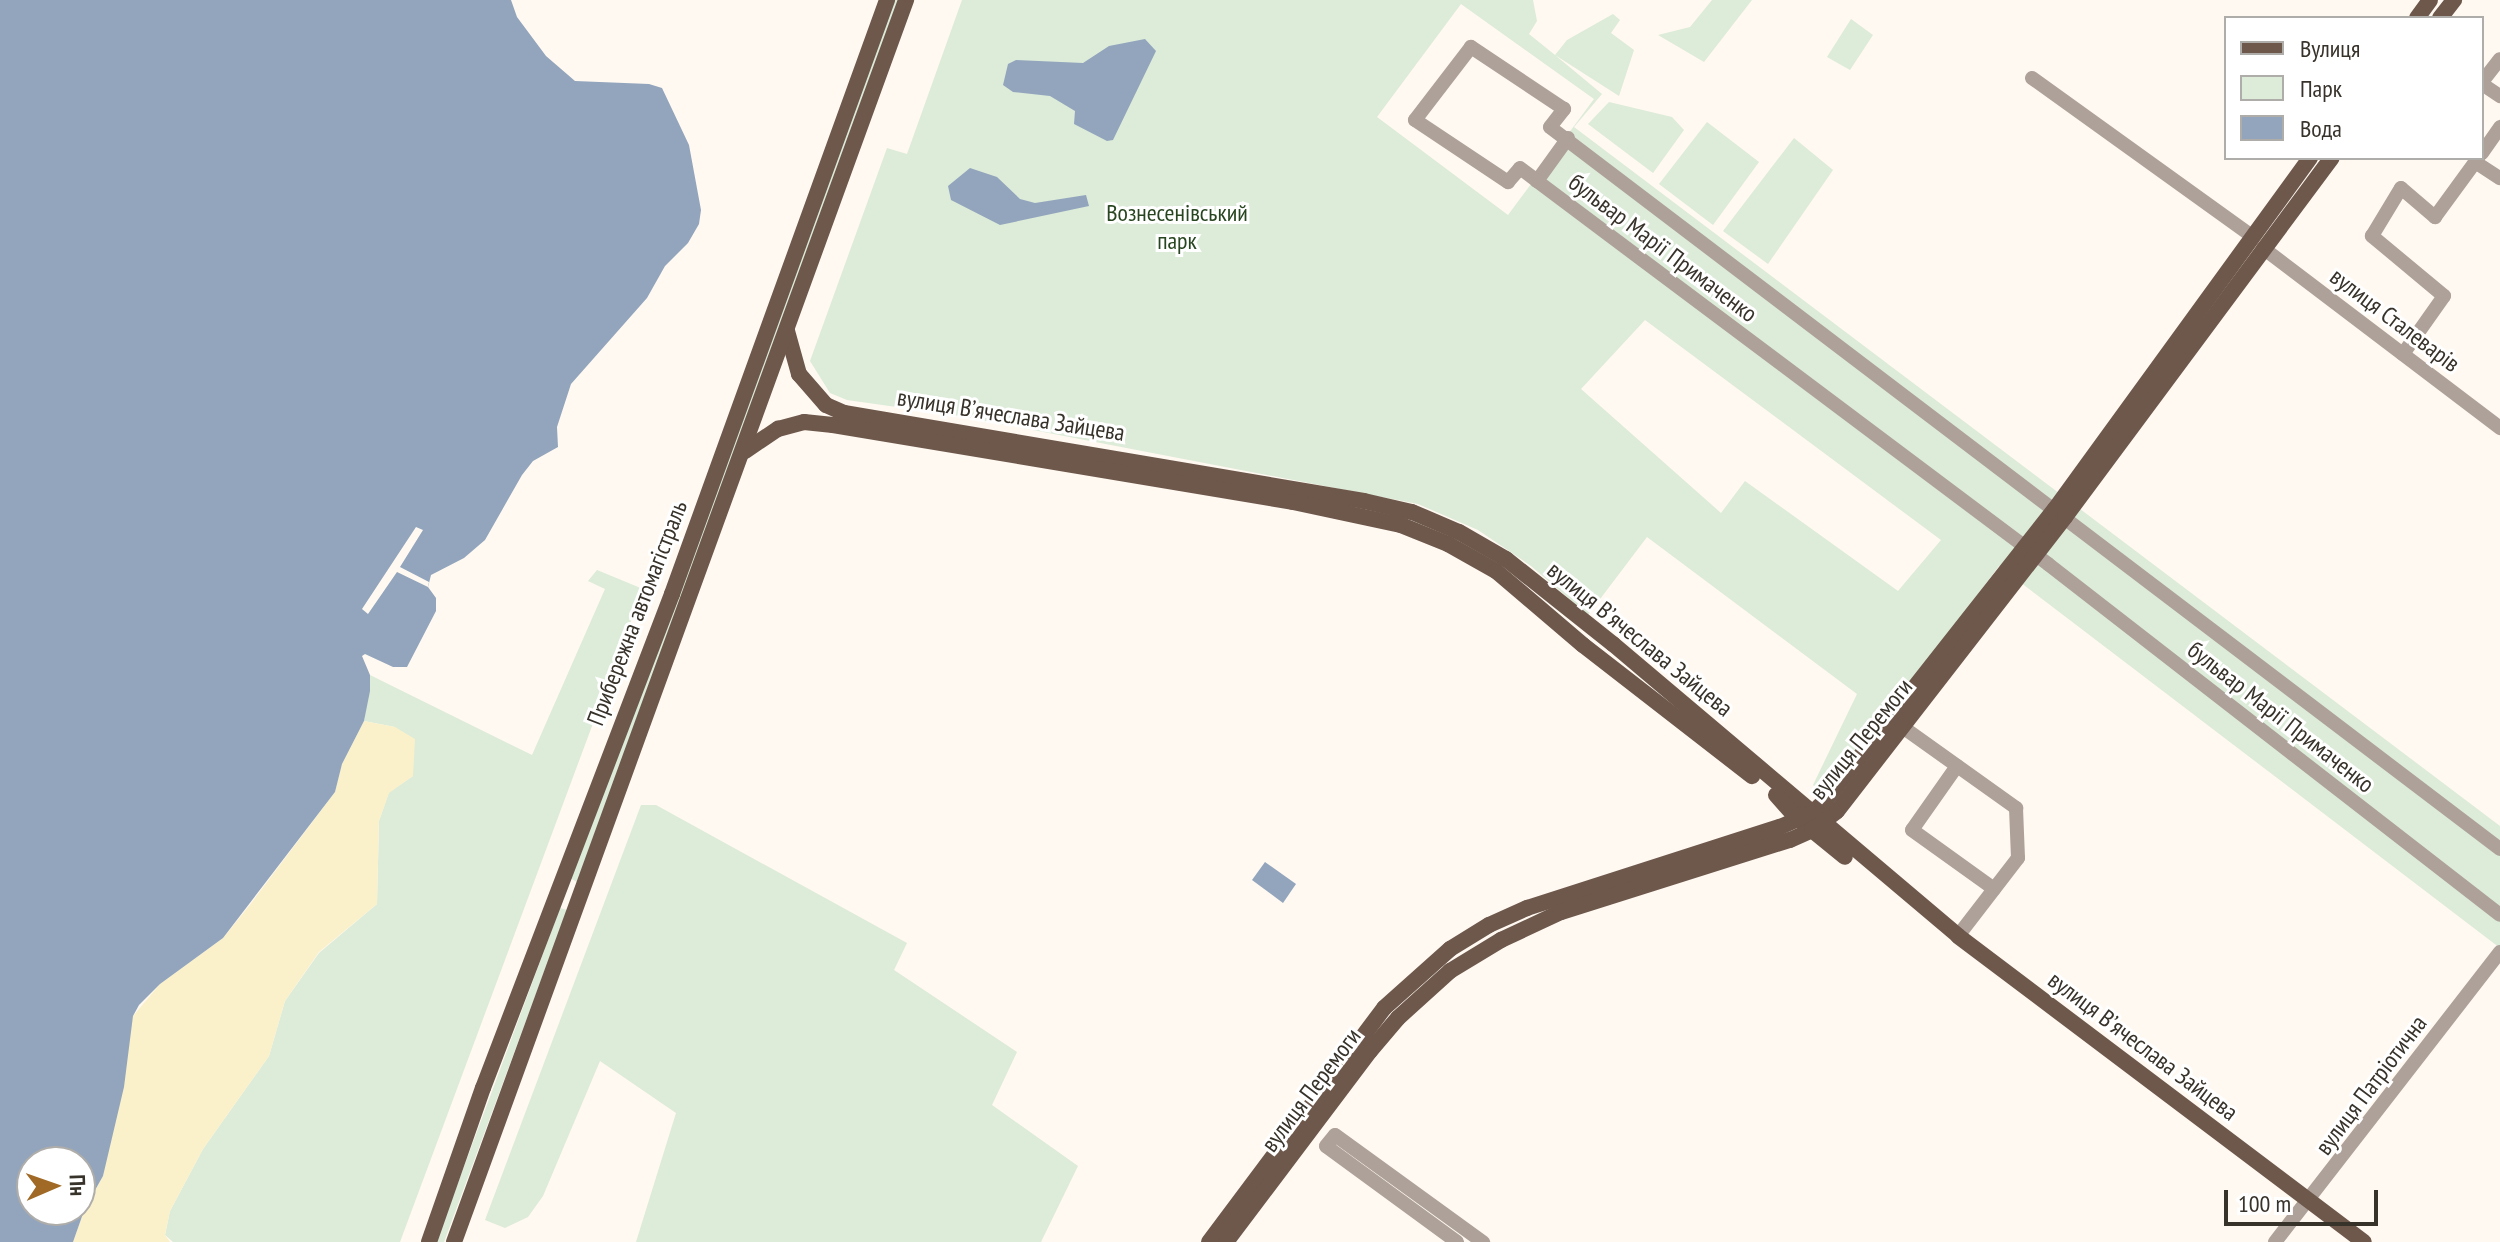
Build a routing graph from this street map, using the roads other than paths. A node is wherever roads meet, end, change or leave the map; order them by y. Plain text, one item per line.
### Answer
1 (887, 0) edge
2 (906, 0) edge
3 (2454, 0) edge
4 (2442, 16) edge
5 (2500, 59) edge
6 (2032, 78) dead end
7 (2484, 80) edge
8 (2500, 127) edge
9 (1568, 138) junction
10 (2484, 150) edge
11 (2309, 160) edge
12 (2330, 160) edge
13 (2477, 160) edge
14 (2480, 160) edge
15 (2500, 178) edge
16 (1537, 181) junction
17 (2258, 242) junction
18 (787, 331) junction
19 (2403, 354) junction
20 (2500, 428) edge
21 (745, 451) junction
22 (2060, 513) junction
23 (2030, 551) junction
24 (1904, 728) junction
25 (1957, 766) junction
26 (1812, 822) junction
27 (2500, 849) edge
28 (562, 883) junction
29 (585, 886) junction
30 (1994, 889) junction
31 (556, 903) junction
32 (575, 914) junction
33 (2500, 915) edge
34 (1958, 936) junction
35 (1450, 949) junction
36 (2500, 952) edge
37 (1460, 965) junction
38 (1425, 969) junction
39 (1434, 985) junction
40 (2307, 1205) junction
41 (429, 1242) edge
42 (454, 1242) edge
43 (1209, 1242) edge
44 (1226, 1242) edge
45 (1457, 1242) edge
46 (1483, 1242) edge
47 (2275, 1242) edge
48 (2349, 1242) edge
49 (2364, 1242) edge

1 - 28 main road, Прибережна автомагістраль
2 - 18 main road, Прибережна автомагістраль
3 - 4 main road
5 - 7 street
6 - 17 street, вулиця Сталеварів
8 - 10 street
9 - 16 street, бульвар Марії Примаченко
9 - 16 street
9 - 22 street, бульвар Марії Примаченко
11 - 17 main road, вулиця Перемоги
12 - 17 main road, вулиця Перемоги
13 - 19 street
14 - 15 street
16 - 23 street, бульвар Марії Примаченко
17 - 19 street, вулиця Сталеварів
17 - 22 main road, вулиця Перемоги
18 - 21 main road, Прибережна автомагістраль
18 - 26 main road, вулиця Вʼячеслава Зайцева
19 - 20 street, вулиця Сталеварів
21 - 26 main road, вулиця Вʼячеслава Зайцева
21 - 29 main road, Прибережна автомагістраль
22 - 23 main road, вулиця Перемоги
22 - 27 street, бульвар Марії Примаченко
23 - 24 main road, вулиця Перемоги
23 - 26 main road, вулиця Перемоги
23 - 33 street, бульвар Марії Примаченко
24 - 25 street
24 - 26 main road, вулиця Перемоги
25 - 30 street
25 - 30 street
26 - 34 main road, вулиця Вʼячеслава Зайцева
26 - 35 main road, вулиця Перемоги
26 - 37 main road, вулиця Перемоги
26 - 40 main road, вулиця Вʼячеслава Зайцева
28 - 29 main road
28 - 31 main road, Прибережна автомагістраль
29 - 32 main road, Прибережна автомагістраль
30 - 34 street
31 - 32 main road
31 - 41 main road, Прибережна автомагістраль
32 - 42 main road, Прибережна автомагістраль
34 - 40 main road, вулиця Вʼячеслава Зайцева
35 - 37 main road
35 - 38 main road, вулиця Перемоги
36 - 40 street, вулиця Патріотична
37 - 39 main road, вулиця Перемоги
38 - 39 main road
38 - 43 main road, вулиця Перемоги
39 - 44 main road, вулиця Перемоги
40 - 47 street, вулиця Патріотична
40 - 48 main road, вулиця Вʼячеслава Зайцева
40 - 49 main road, вулиця Вʼячеслава Зайцева
45 - 46 street

